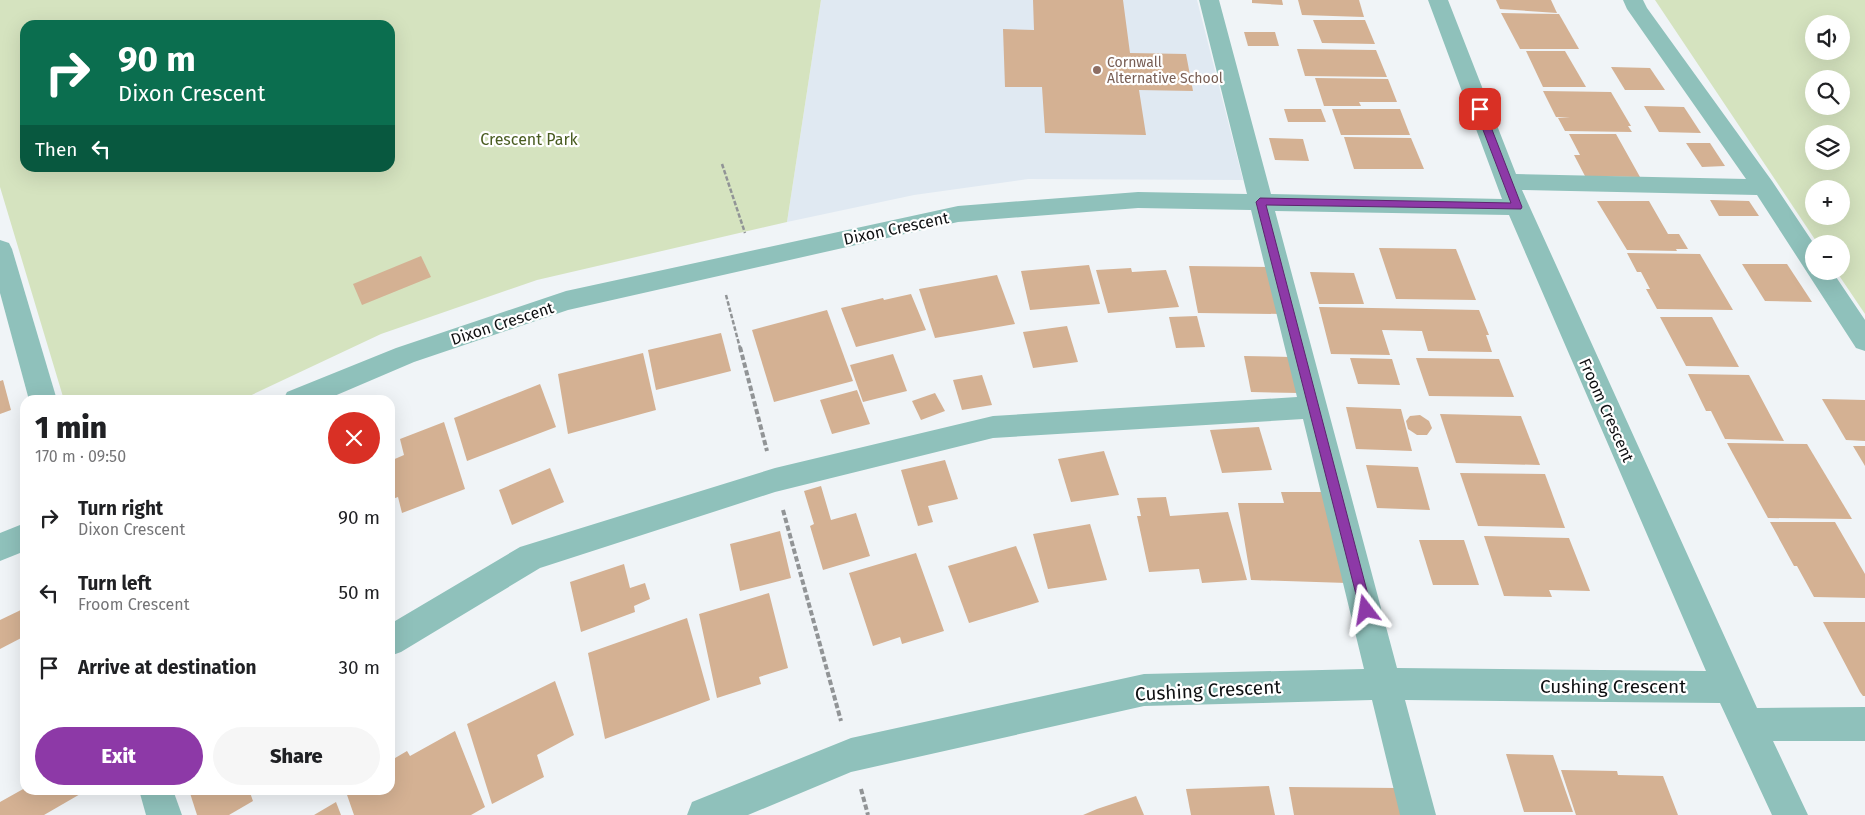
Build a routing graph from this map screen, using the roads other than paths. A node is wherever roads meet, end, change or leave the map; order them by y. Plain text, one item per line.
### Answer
1 (1209, 0) edge
2 (1438, 0) edge
3 (1633, 0) edge
4 (1764, 187) junction
5 (1513, 194) junction
6 (1260, 202) junction
7 (0, 249) edge
8 (1805, 249) edge
9 (1825, 280) edge
10 (1865, 341) edge
11 (42, 395) edge
12 (309, 395) edge
13 (1313, 407) junction
14 (20, 538) edge
15 (0, 548) edge
16 (395, 638) edge
17 (1385, 684) junction
18 (1730, 686) junction
19 (1865, 724) edge
20 (1747, 725) junction
21 (158, 795) edge
22 (164, 815) edge
23 (705, 815) edge
24 (1418, 815) edge
25 (1790, 815) edge

1 - 6 street
2 - 5 street, Froom Crescent
3 - 4 street
4 - 5 street, Dixon Crescent
4 - 8 street
5 - 6 street, Dixon Crescent
5 - 18 street, Froom Crescent
6 - 12 street, Dixon Crescent
6 - 13 street
7 - 11 street
9 - 10 street
13 - 16 street
13 - 17 street
14 - 15 street
17 - 18 street, Cushing Crescent
17 - 23 street, Cushing Crescent
17 - 24 street
18 - 20 street, Froom Crescent
19 - 20 street
20 - 25 street, Froom Crescent
21 - 22 street

